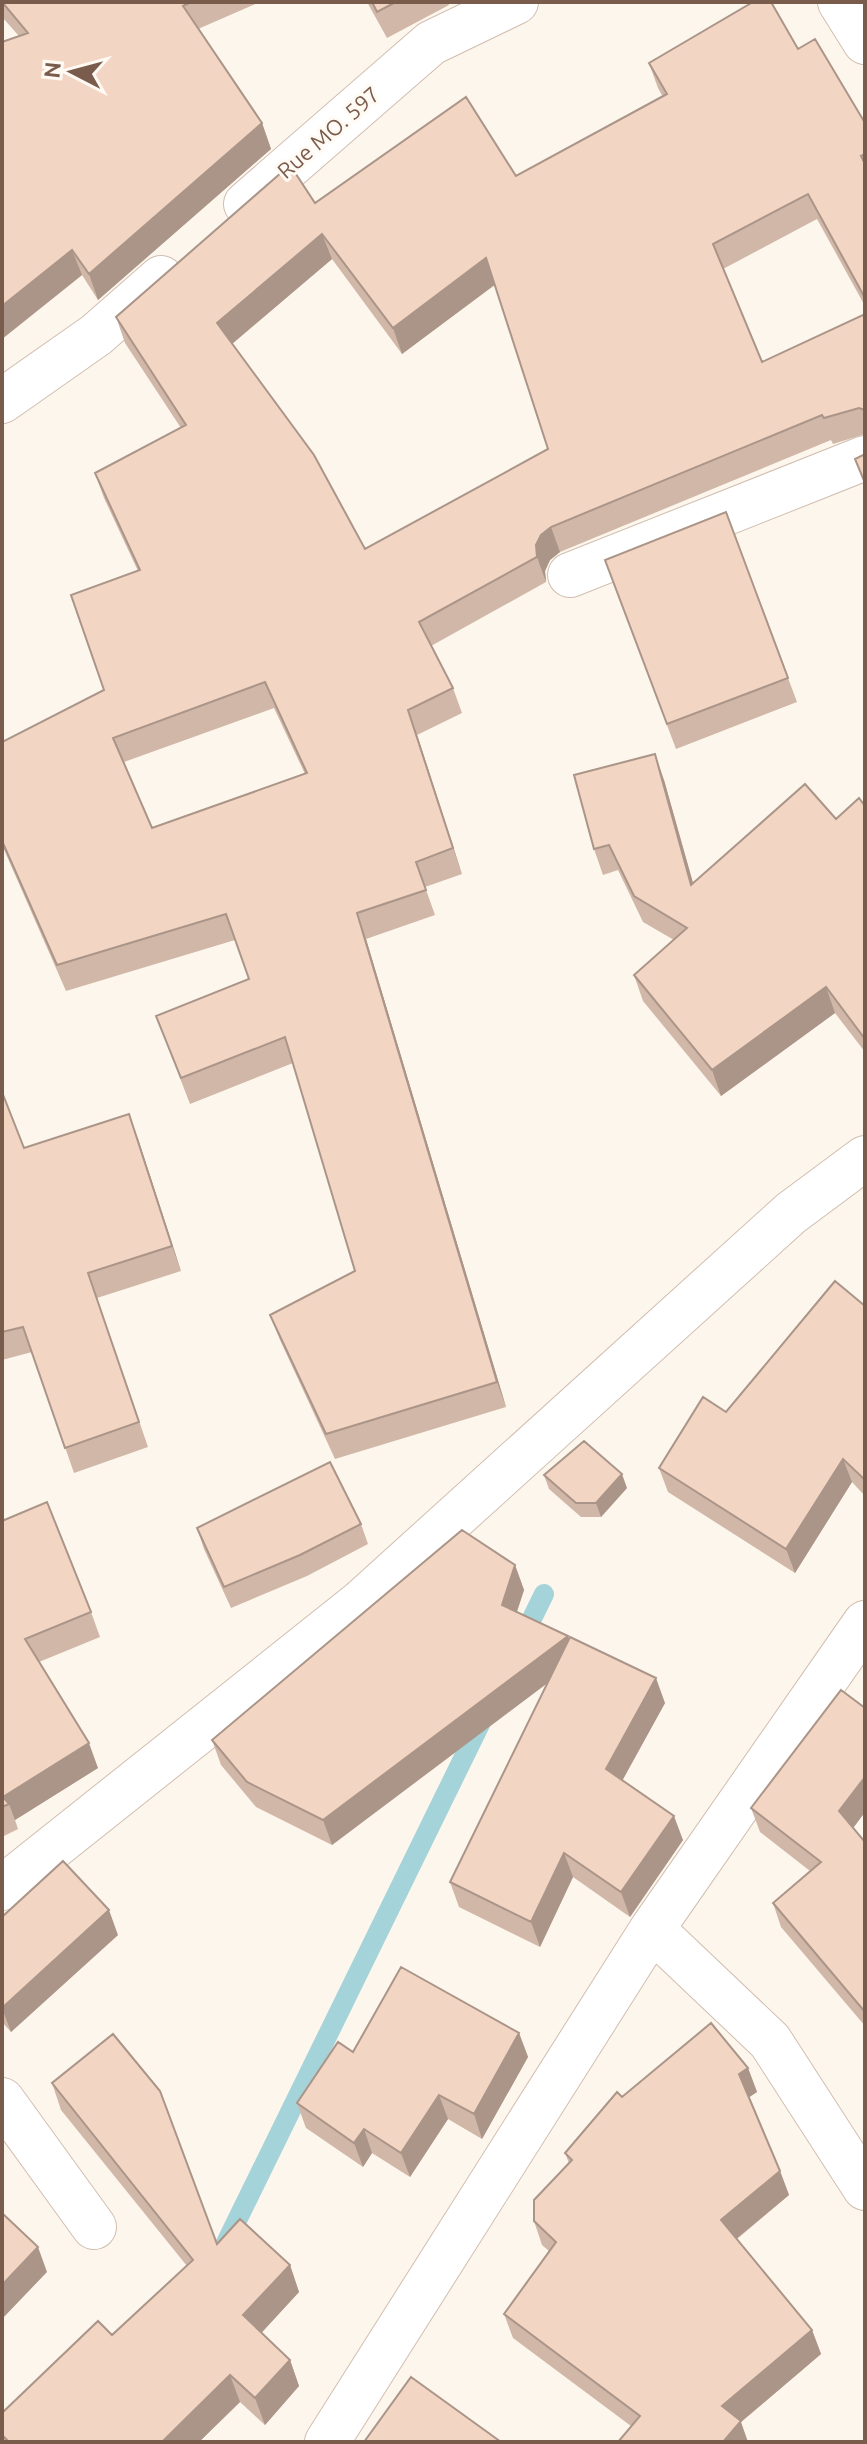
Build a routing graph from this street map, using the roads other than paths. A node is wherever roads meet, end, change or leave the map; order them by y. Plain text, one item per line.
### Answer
1 (516, 2) edge
2 (840, 2) edge
3 (865, 42) edge
4 (2, 401) edge
5 (865, 458) edge
6 (570, 575) dead end
7 (865, 1158) edge
8 (865, 1623) edge
9 (2, 1888) edge
10 (652, 1929) junction
11 (2, 2100) edge
12 (865, 2188) edge
13 (94, 2227) dead end
14 (327, 2442) edge

1 - 4 street, Rue MO. 597
2 - 3 street
5 - 6 street
7 - 9 street
8 - 10 street
10 - 12 street
10 - 14 street
11 - 13 street

